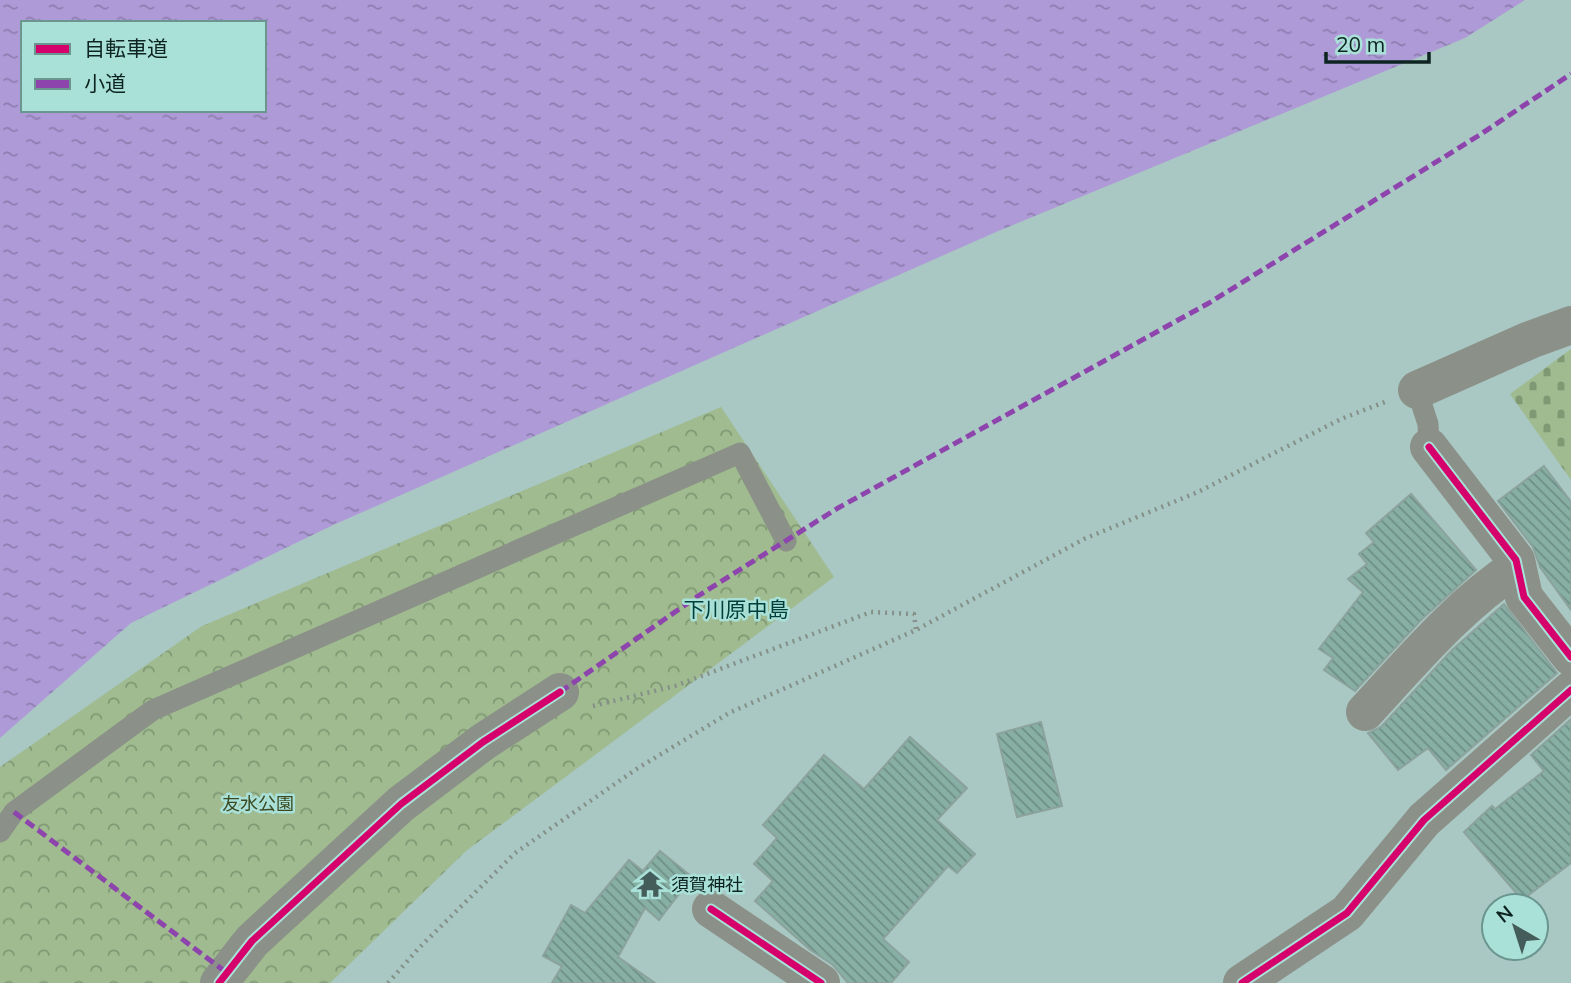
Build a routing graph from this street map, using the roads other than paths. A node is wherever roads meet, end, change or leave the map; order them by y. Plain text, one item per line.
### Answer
1 (1571, 325) edge
2 (1417, 390) joint
3 (1429, 447) joint
4 (786, 541) dead end
5 (1517, 567) junction
6 (1571, 657) edge
7 (1571, 690) edge
8 (560, 692) road end
9 (1365, 712) dead end
10 (0, 832) edge
11 (710, 909) dead end
12 (219, 983) edge
13 (821, 983) edge
14 (1242, 983) edge

1 - 2 street
2 - 3 lane
3 - 5 street
4 - 10 lane
5 - 6 street
5 - 9 street
7 - 14 street
8 - 12 street
11 - 13 street

